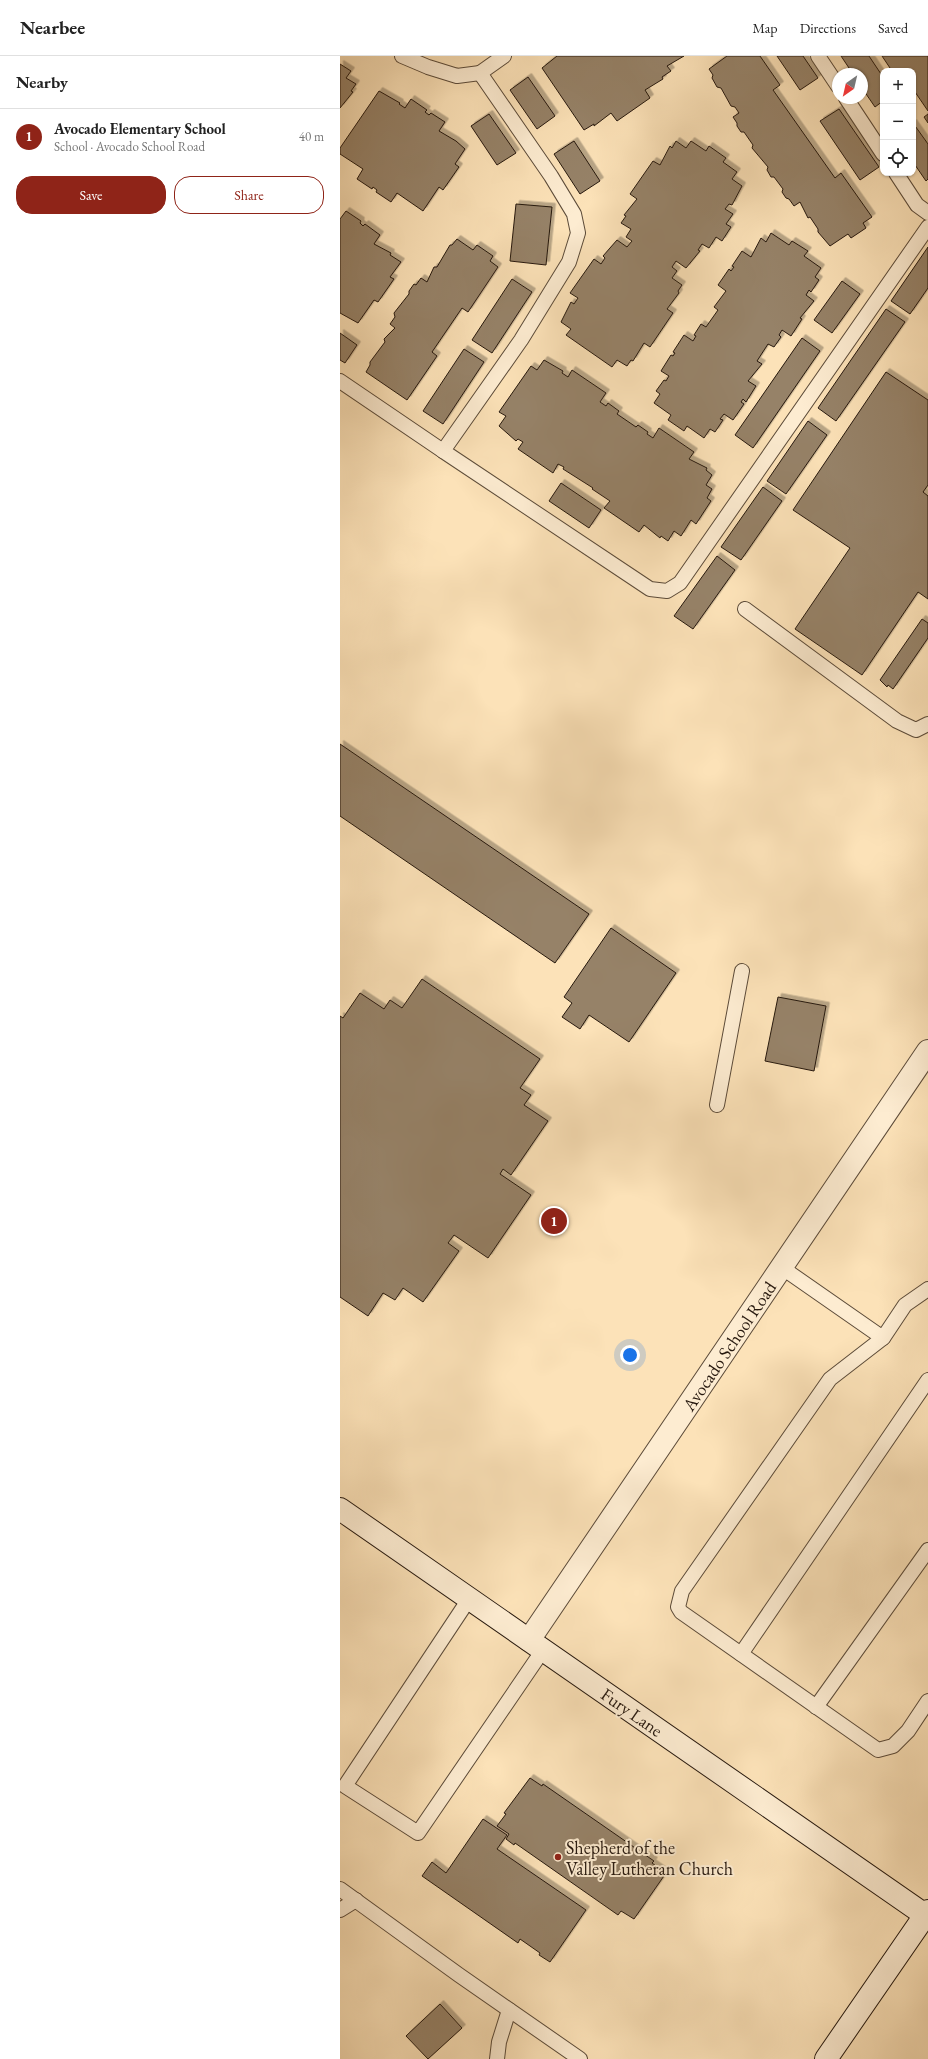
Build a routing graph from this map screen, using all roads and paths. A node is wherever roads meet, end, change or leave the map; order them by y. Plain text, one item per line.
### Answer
1 (402, 56) edge
2 (504, 56) edge
3 (818, 56) edge
4 (480, 72) junction
5 (832, 77) edge
6 (850, 104) edge
7 (880, 149) edge
8 (898, 176) edge
9 (928, 213) edge
10 (928, 227) edge
11 (340, 381) edge
12 (443, 451) junction
13 (745, 609) dead end
14 (928, 724) edge
15 (742, 971) dead end
16 (928, 1051) edge
17 (717, 1105) dead end
18 (782, 1267) junction
19 (928, 1289) edge
20 (882, 1338) junction
21 (928, 1380) edge
22 (340, 1509) edge
23 (928, 1550) edge
24 (469, 1599) junction
25 (536, 1645) junction
26 (741, 1654) junction
27 (928, 1701) edge
28 (816, 1707) junction
29 (340, 1889) edge
30 (356, 1900) junction
31 (340, 1910) edge
32 (926, 1913) edge
33 (509, 2010) junction
34 (497, 2059) edge
35 (580, 2059) edge
36 (826, 2059) edge

1 - 4 lane
2 - 4 lane
3 - 5 lane
4 - 12 lane
6 - 7 lane
8 - 9 lane
10 - 12 lane
11 - 12 lane
13 - 14 lane
15 - 17 lane
16 - 18 main road, Avocado School Road
18 - 20 lane
18 - 25 main road, Avocado School Road
19 - 20 lane
20 - 26 lane
21 - 26 lane
22 - 24 main road, Fury Lane
23 - 28 lane
24 - 25 main road, Fury Lane
24 - 25 lane
25 - 32 main road, Fury Lane
26 - 28 lane
27 - 28 lane
29 - 30 lane
30 - 31 lane
30 - 33 lane
32 - 36 main road
33 - 34 lane
33 - 35 lane

